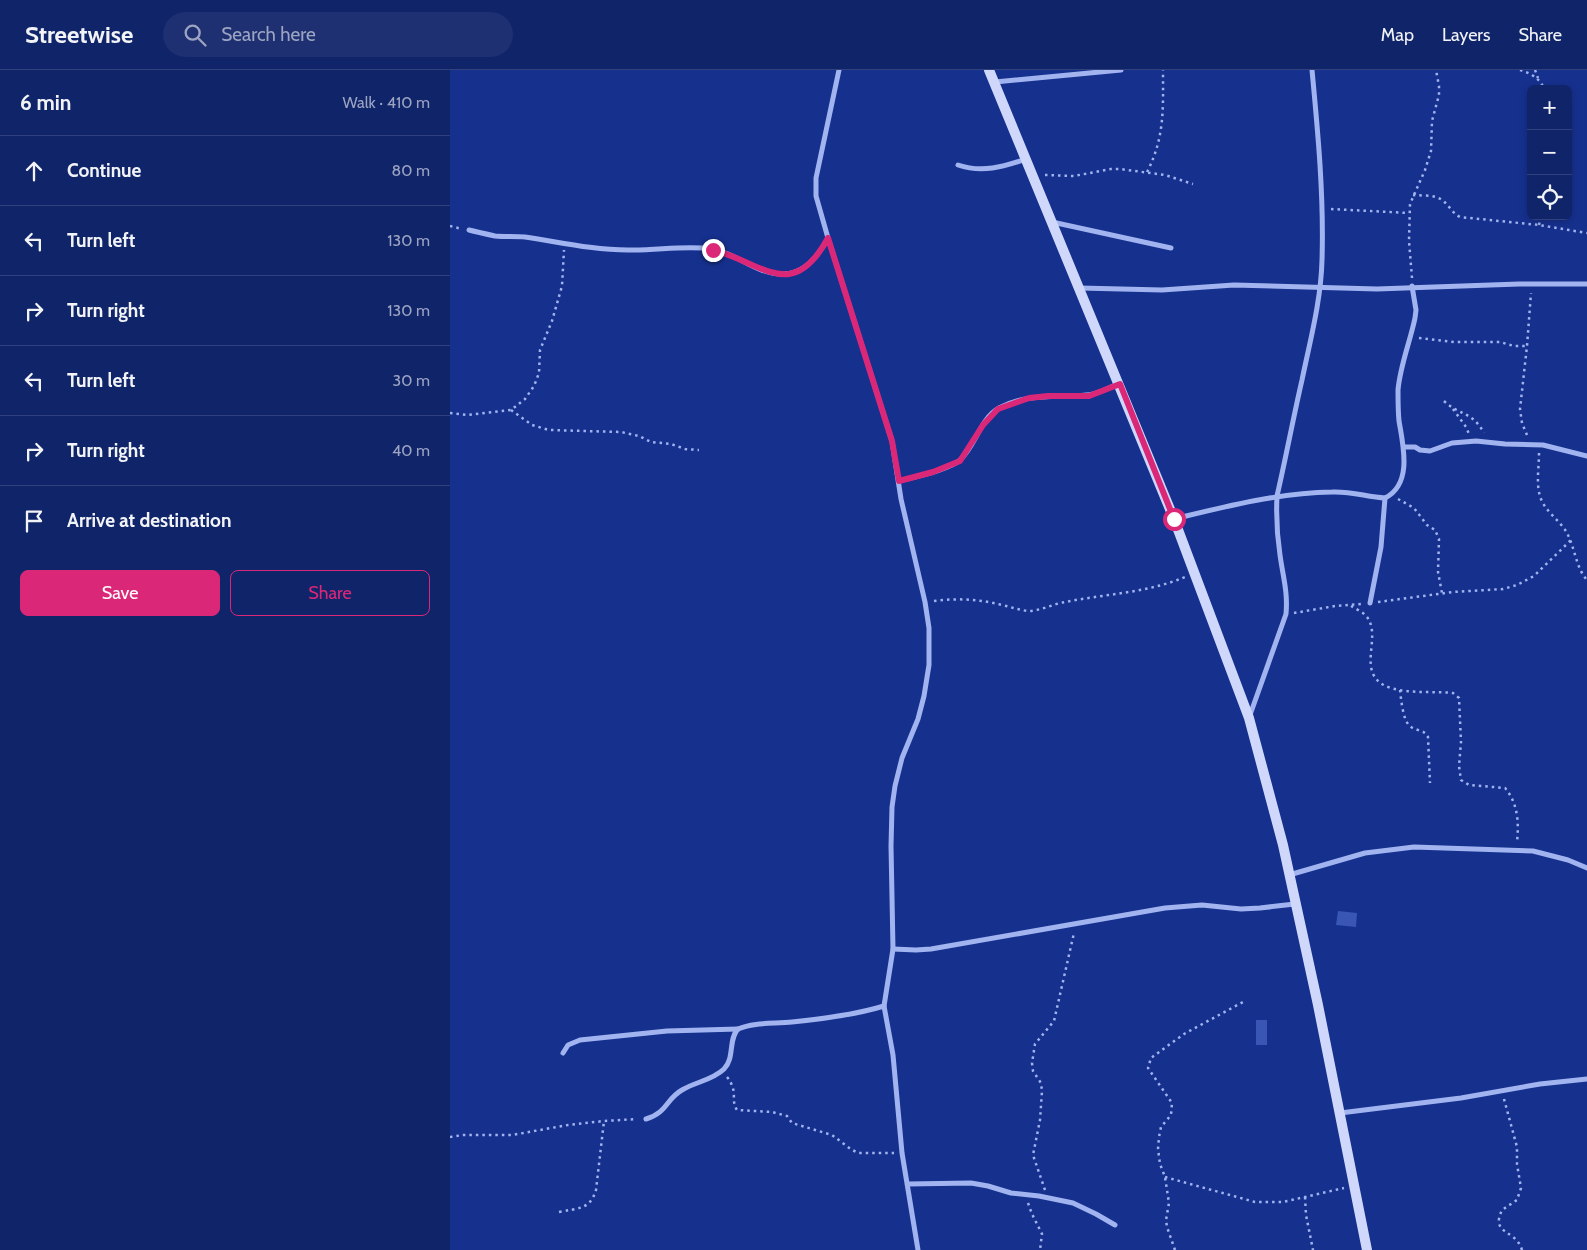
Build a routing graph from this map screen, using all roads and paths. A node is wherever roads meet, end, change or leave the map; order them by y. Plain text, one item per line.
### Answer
1 (839, 70) edge
2 (989, 70) edge
3 (1121, 70) edge
4 (1163, 70) edge
5 (1312, 70) edge
6 (1436, 70) edge
7 (1520, 70) edge
8 (1535, 70) edge
9 (1539, 80) junction
10 (994, 82) junction
11 (1542, 85) edge
12 (1026, 159) junction
13 (958, 165) dead end
14 (1147, 172) junction
15 (1033, 175) junction
16 (1193, 184) dead end
17 (1413, 195) junction
18 (1321, 210) junction
19 (1409, 213) junction
20 (1540, 220) edge
21 (1052, 222) junction
22 (1539, 225) junction
23 (469, 230) dead end
24 (1587, 233) edge
25 (828, 238) junction
26 (564, 244) junction
27 (1171, 248) dead end
28 (1531, 284) junction
29 (1587, 284) edge
30 (1412, 286) junction
31 (1320, 287) junction
32 (1080, 288) junction
33 (1411, 336) junction
34 (1527, 346) junction
35 (1120, 384) junction
36 (1444, 401) dead end
37 (1452, 408) junction
38 (511, 410) junction
39 (450, 412) edge
40 (1472, 441) junction
41 (1488, 442) junction
42 (1536, 444) junction
43 (1404, 447) junction
44 (699, 450) dead end
45 (1587, 456) edge
46 (899, 481) junction
47 (1391, 495) junction
48 (1277, 496) junction
49 (1386, 498) junction
50 (1174, 519) junction
51 (1571, 540) junction
52 (1194, 573) junction
53 (1587, 580) edge
54 (1442, 593) junction
55 (925, 602) junction
56 (1370, 603) junction
57 (1351, 606) junction
58 (1286, 614) junction
59 (1400, 690) junction
60 (1249, 718) junction
61 (1430, 783) dead end
62 (1517, 850) junction
63 (1587, 868) edge
64 (1289, 875) junction
65 (1295, 904) junction
66 (1076, 924) junction
67 (893, 949) junction
68 (1243, 1002) dead end
69 (884, 1006) junction
70 (738, 1029) junction
71 (563, 1053) dead end
72 (721, 1071) junction
73 (1587, 1079) edge
74 (1500, 1091) junction
75 (1340, 1113) junction
76 (646, 1119) joint
77 (604, 1121) junction
78 (450, 1137) edge
79 (902, 1153) junction
80 (1166, 1178) junction
81 (908, 1184) junction
82 (1353, 1186) junction
83 (1026, 1195) junction
84 (1304, 1197) junction
85 (1046, 1198) junction
86 (559, 1212) dead end
87 (1115, 1225) dead end
88 (918, 1250) edge
89 (1040, 1250) edge
90 (1175, 1250) edge
91 (1313, 1250) edge
92 (1367, 1250) edge
93 (1522, 1250) edge

1 - 25 street
2 - 10 street
3 - 10 street
4 - 14 path
5 - 18 street
6 - 17 path
7 - 9 path
8 - 9 path
9 - 11 path
10 - 12 street
12 - 13 street
12 - 15 street
14 - 15 path
14 - 16 path
15 - 21 street
17 - 19 path
17 - 22 path
18 - 19 path
18 - 31 street
19 - 30 path
20 - 22 path
21 - 27 street
21 - 32 street
22 - 24 path
23 - 26 street
25 - 26 street
25 - 46 street
26 - 38 path
28 - 29 street
28 - 30 street
28 - 34 path
30 - 31 street
30 - 33 street
31 - 32 street
31 - 48 street
32 - 35 street
33 - 34 path
33 - 43 street
34 - 42 path
35 - 46 street
35 - 50 street
36 - 37 path
37 - 40 path
37 - 41 path
38 - 39 path
38 - 44 path
40 - 41 street
40 - 43 street
41 - 42 street
42 - 45 street
42 - 51 path
43 - 47 street
46 - 55 street
47 - 49 street
47 - 54 path
48 - 49 street
48 - 50 street
48 - 58 street
49 - 56 street
50 - 52 street
51 - 53 path
51 - 54 path
52 - 55 path
52 - 60 street
54 - 56 path
55 - 67 street
56 - 57 path
57 - 58 path
57 - 59 path
58 - 60 street
59 - 61 path
59 - 62 path
60 - 64 street
62 - 63 street
62 - 64 street
64 - 65 street
65 - 66 street
65 - 75 street
66 - 67 street
66 - 85 path
67 - 69 street
68 - 80 path
69 - 70 street
69 - 79 street
70 - 71 street
70 - 72 street
72 - 76 street
72 - 79 path
73 - 74 street
74 - 75 street
74 - 93 path
75 - 82 street
76 - 77 path
77 - 78 path
77 - 86 path
79 - 81 street
80 - 84 path
80 - 90 path
81 - 83 street
81 - 88 street
82 - 84 path
82 - 92 street
83 - 85 street
83 - 89 path
84 - 91 path
85 - 87 street

